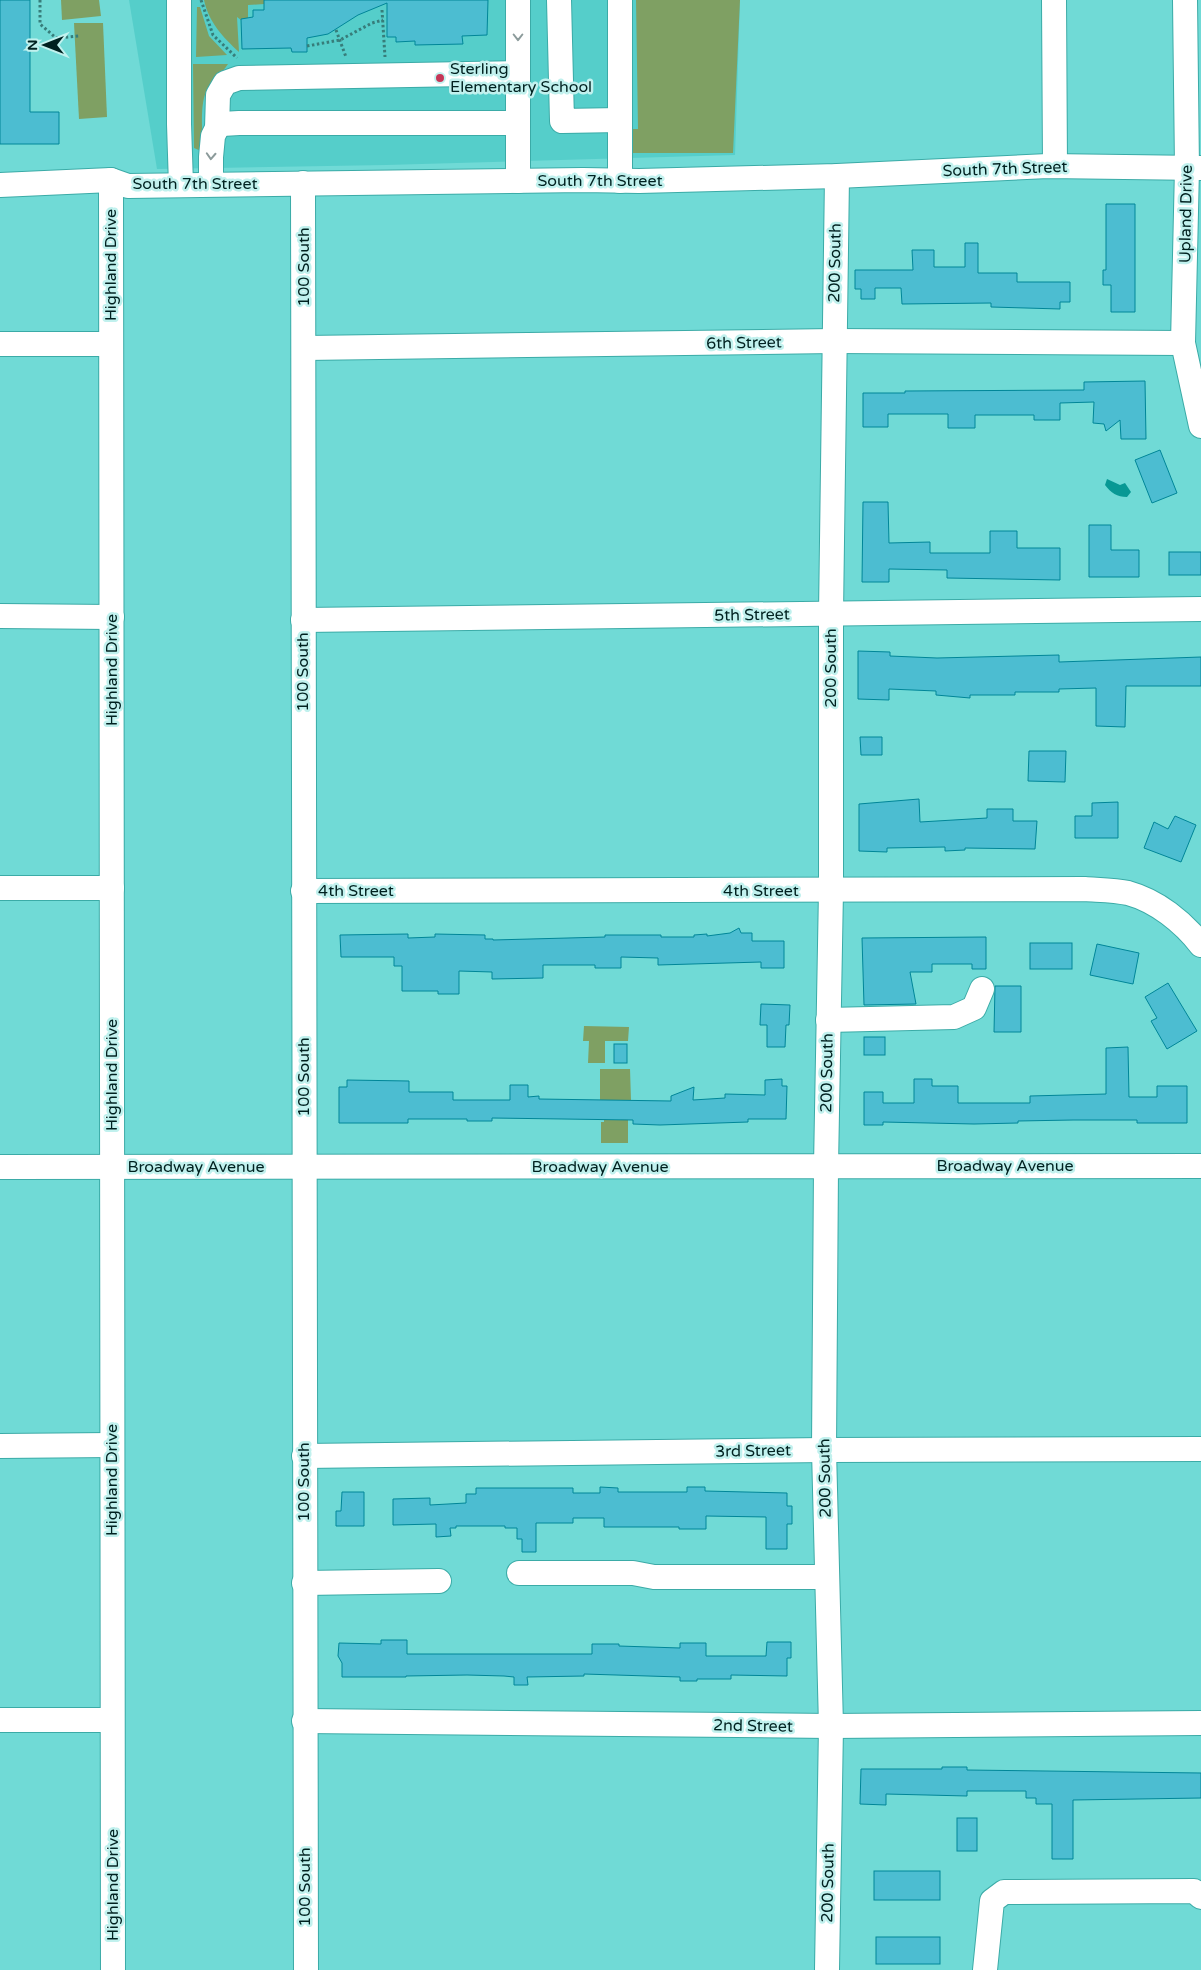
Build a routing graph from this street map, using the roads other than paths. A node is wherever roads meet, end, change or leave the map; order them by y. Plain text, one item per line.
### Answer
1 (179, 0) edge
2 (518, 0) edge
3 (559, 0) edge
4 (620, 0) edge
5 (1054, 0) edge
6 (1185, 0) edge
7 (518, 73) junction
8 (620, 120) junction
9 (518, 123) junction
10 (216, 128) junction
11 (1055, 166) junction
12 (1194, 168) edge
13 (837, 176) junction
14 (111, 180) junction
15 (518, 181) junction
16 (620, 181) junction
17 (303, 183) junction
18 (211, 184) junction
19 (0, 185) edge
20 (181, 185) junction
21 (834, 341) junction
22 (1183, 343) junction
23 (0, 344) edge
24 (111, 344) junction
25 (304, 348) junction
26 (1201, 426) edge
27 (1201, 609) edge
28 (831, 614) junction
29 (0, 616) edge
30 (112, 617) junction
31 (303, 620) junction
32 (0, 888) edge
33 (112, 888) junction
34 (831, 890) junction
35 (303, 891) junction
36 (1201, 945) edge
37 (982, 989) dead end
38 (828, 1020) junction
39 (1201, 1166) edge
40 (112, 1167) junction
41 (304, 1167) junction
42 (826, 1167) junction
43 (0, 1168) edge
44 (112, 1445) junction
45 (0, 1446) edge
46 (1201, 1449) edge
47 (824, 1450) junction
48 (304, 1456) junction
49 (520, 1573) dead end
50 (827, 1577) junction
51 (440, 1581) dead end
52 (304, 1583) junction
53 (0, 1720) edge
54 (112, 1720) junction
55 (304, 1721) junction
56 (1201, 1723) edge
57 (831, 1726) junction
58 (1201, 1896) edge
59 (113, 1970) edge
60 (306, 1970) edge
61 (827, 1970) edge
62 (986, 1970) edge

1 - 20 street
2 -> 7 street
3 - 8 street
4 - 8 street
5 - 11 street
6 - 12 street, Upland Drive
7 - 9 street
7 - 10 street
8 - 16 street
9 - 10 street
9 - 15 street
10 -> 18 street
11 - 12 street, South 7th Street
11 - 13 street, South 7th Street
12 - 22 street, Upland Drive
13 - 16 street, South 7th Street
13 - 21 street, 200 South
14 - 19 street, South 7th Street
14 - 20 street, South 7th Street
14 - 24 street, Highland Drive
15 - 16 street, South 7th Street
15 - 17 street, South 7th Street
17 - 18 street, South 7th Street
17 - 25 street, 100 South
18 - 20 street, South 7th Street
21 - 22 street, 6th Street
21 - 25 street, 6th Street
21 - 28 street, 200 South
22 - 26 street, Upland Drive
23 - 24 street
24 - 30 street, Highland Drive
25 - 31 street, 100 South
27 - 28 street, 5th Street
28 - 31 street, 5th Street
28 - 34 street, 200 South
29 - 30 street
30 - 33 street, Highland Drive
31 - 35 street, 100 South
32 - 33 street
33 - 40 street, Highland Drive
34 - 35 street, 4th Street
34 - 36 street, 4th Street
34 - 38 street, 200 South
35 - 41 street, 100 South
37 - 38 street
38 - 42 street, 200 South
39 - 42 street, Broadway Avenue
40 - 41 street, Broadway Avenue
40 - 43 street, Broadway Avenue
40 - 44 street, Highland Drive
41 - 42 street, Broadway Avenue
41 - 48 street, 100 South
42 - 47 street, 200 South
44 - 45 street
44 - 54 street, Highland Drive
46 - 47 street, 3rd Street
47 - 48 street, 3rd Street
47 - 50 street, 200 South
48 - 52 street, 100 South
49 - 50 street
50 - 57 street, 200 South
51 - 52 street
52 - 55 street, 100 South
53 - 54 street
54 - 59 street, Highland Drive
55 - 57 street, 2nd Street
55 - 60 street, 100 South
56 - 57 street, 2nd Street
57 - 61 street, 200 South
58 - 62 street

